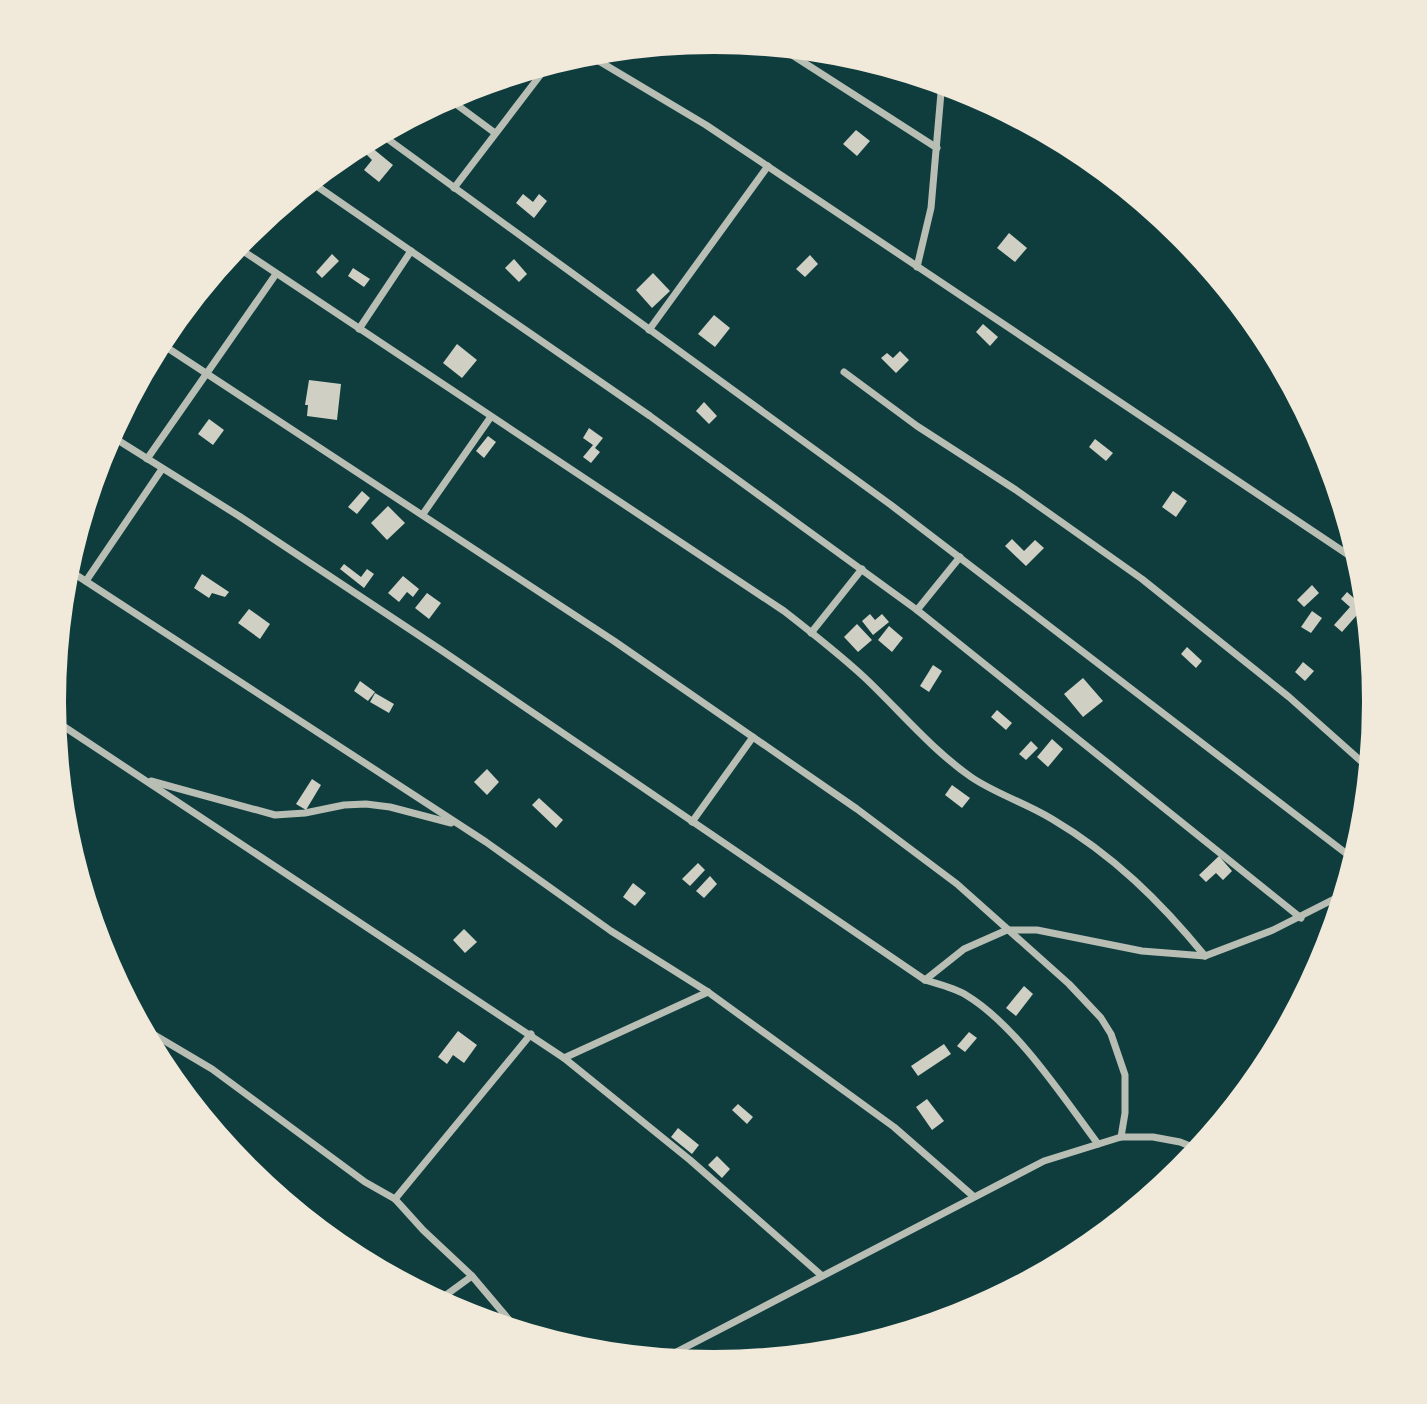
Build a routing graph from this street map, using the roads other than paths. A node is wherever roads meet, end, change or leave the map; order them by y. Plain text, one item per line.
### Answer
1 (797, 58) edge
2 (601, 62) edge
3 (540, 76) edge
4 (941, 93) edge
5 (457, 105) edge
6 (495, 133) junction
7 (388, 140) edge
8 (937, 148) junction
9 (768, 166) junction
10 (317, 186) edge
11 (454, 188) junction
12 (411, 251) junction
13 (244, 252) edge
14 (917, 267) junction
15 (276, 274) junction
16 (359, 329) junction
17 (649, 330) junction
18 (168, 349) edge
19 (844, 372) dead end
20 (205, 374) junction
21 (490, 418) junction
22 (119, 441) edge
23 (147, 459) junction
24 (162, 469) junction
25 (423, 514) junction
26 (1346, 553) edge
27 (960, 557) junction
28 (862, 569) junction
29 (76, 575) edge
30 (86, 581) junction
31 (917, 610) junction
32 (811, 633) junction
33 (65, 727) edge
34 (753, 737) junction
35 (1361, 761) edge
36 (141, 778) junction
37 (692, 822) junction
38 (457, 825) junction
39 (1345, 853) edge
40 (1332, 901) edge
41 (1301, 918) junction
42 (1007, 930) junction
43 (1205, 956) junction
44 (925, 980) junction
45 (708, 992) junction
46 (531, 1034) junction
47 (157, 1036) edge
48 (564, 1058) junction
49 (1121, 1137) junction
50 (1098, 1144) junction
51 (1189, 1145) edge
52 (973, 1196) junction
53 (395, 1199) junction
54 (821, 1275) junction
55 (472, 1276) junction
56 (447, 1295) edge
57 (508, 1319) edge
58 (678, 1351) edge

1 - 8 street
2 - 9 street
3 - 6 street
4 - 8 street
5 - 6 street
6 - 11 street
7 - 11 street
8 - 14 street
9 - 14 street
9 - 17 street
10 - 12 street
11 - 17 street
12 - 16 street
12 - 28 street
13 - 15 street
14 - 26 street
15 - 16 street
15 - 20 street
16 - 21 street
17 - 27 street
18 - 20 street
19 - 35 street
20 - 23 street
20 - 25 street
21 - 25 street
21 - 32 street
22 - 23 street
23 - 24 street
24 - 30 street
24 - 37 street
25 - 34 street
27 - 31 street
27 - 39 street
28 - 31 street
28 - 32 street
29 - 30 street
30 - 38 street
31 - 41 street
32 - 43 street
33 - 36 street
34 - 37 street
34 - 42 street
36 - 38 street
36 - 46 street
37 - 44 street
38 - 45 street
40 - 41 street
41 - 43 street
42 - 43 street
42 - 44 street
42 - 49 street
44 - 50 street
45 - 48 street
45 - 52 street
46 - 48 street
46 - 53 street
47 - 53 street
48 - 54 street
49 - 50 street
49 - 51 street
50 - 52 street
52 - 54 street
53 - 55 street
54 - 58 street
55 - 56 street
55 - 57 street

